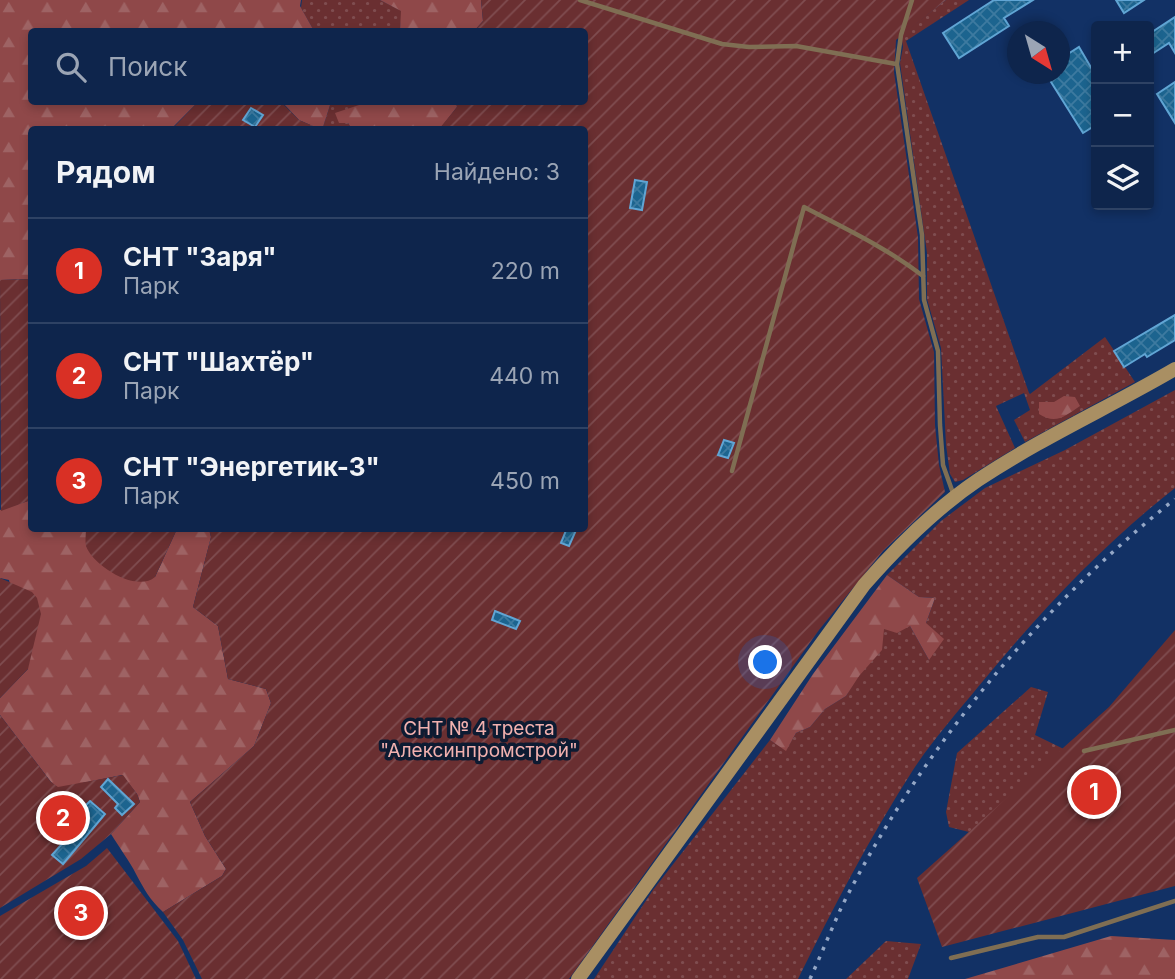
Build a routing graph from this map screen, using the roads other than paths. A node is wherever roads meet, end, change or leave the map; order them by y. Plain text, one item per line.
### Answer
1 (580, 0) edge
2 (912, 0) edge
3 (897, 64) junction
4 (923, 276) junction
5 (1175, 369) edge
6 (732, 471) dead end
7 (955, 497) junction
8 (1175, 730) edge
9 (1084, 751) dead end
10 (1175, 901) edge
11 (951, 958) dead end
12 (578, 979) edge

1 - 3 lane
2 - 3 lane
3 - 4 lane
4 - 6 lane
4 - 7 lane
5 - 7 main road
7 - 12 main road
8 - 9 lane
10 - 11 lane

